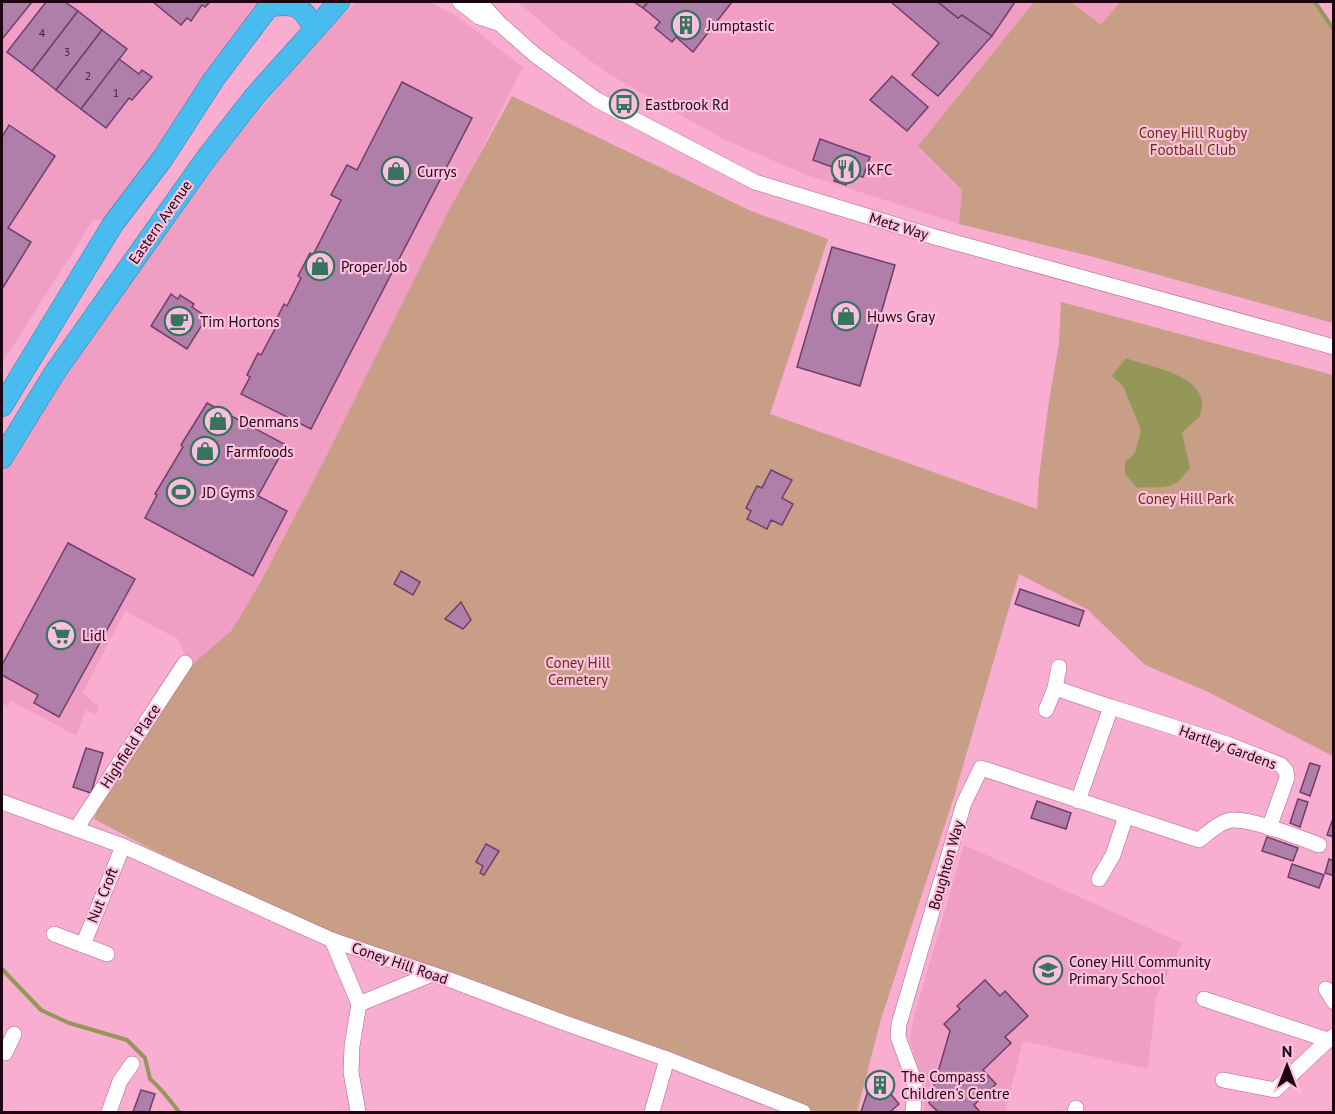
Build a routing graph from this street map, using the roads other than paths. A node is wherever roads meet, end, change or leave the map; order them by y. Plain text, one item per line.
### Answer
1 (339, 2) edge
2 (448, 2) edge
3 (460, 2) edge
4 (270, 4) edge
5 (480, 9) edge
6 (314, 28) junction
7 (1334, 347) edge
8 (2, 406) edge
9 (2, 458) edge
10 (185, 663) dead end
11 (1059, 667) dead end
12 (1055, 688) junction
13 (1111, 707) junction
14 (1046, 710) dead end
15 (1078, 801) junction
16 (2, 802) edge
17 (1126, 816) junction
18 (1269, 828) junction
19 (76, 829) junction
20 (1319, 845) dead end
21 (123, 846) junction
22 (1099, 879) dead end
23 (54, 934) dead end
24 (333, 940) junction
25 (83, 945) junction
26 (107, 954) dead end
27 (432, 974) junction
28 (1204, 999) dead end
29 (359, 1004) junction
30 (14, 1034) dead end
31 (1331, 1038) edge
32 (3, 1055) edge
33 (667, 1059) junction
34 (132, 1064) dead end
35 (111, 1068) dead end
36 (1223, 1080) dead end
37 (120, 1081) junction
38 (109, 1113) edge
39 (358, 1113) edge
40 (652, 1113) edge
41 (803, 1113) edge
42 (913, 1113) edge

1 - 6 highway, Eastern Avenue
2 - 5 street
3 - 5 street, Metz Way
4 - 6 highway
4 - 8 highway
5 - 7 street, Metz Way
6 - 9 highway, Eastern Avenue
10 - 19 street, Highfield Place
11 - 12 street
12 - 13 street, Hartley Gardens
12 - 14 street
13 - 15 street
13 - 18 street, Hartley Gardens
15 - 17 street, Boughton Way
15 - 42 street, Boughton Way
16 - 19 street, Coney Hill Road
17 - 18 street, Boughton Way
17 - 22 street
18 - 20 street, Boughton Way
19 - 21 street, Coney Hill Road
21 - 24 street, Coney Hill Road
21 - 25 street, Nut Croft
23 - 25 street
24 - 27 street, Coney Hill Road
24 - 29 street
25 - 26 street
27 - 29 street
27 - 33 street, Coney Hill Road
28 - 31 street
29 - 39 street
30 - 32 street
31 - 36 street
33 - 40 street
33 - 41 street, Coney Hill Road
34 - 37 street
35 - 37 street
37 - 38 street

